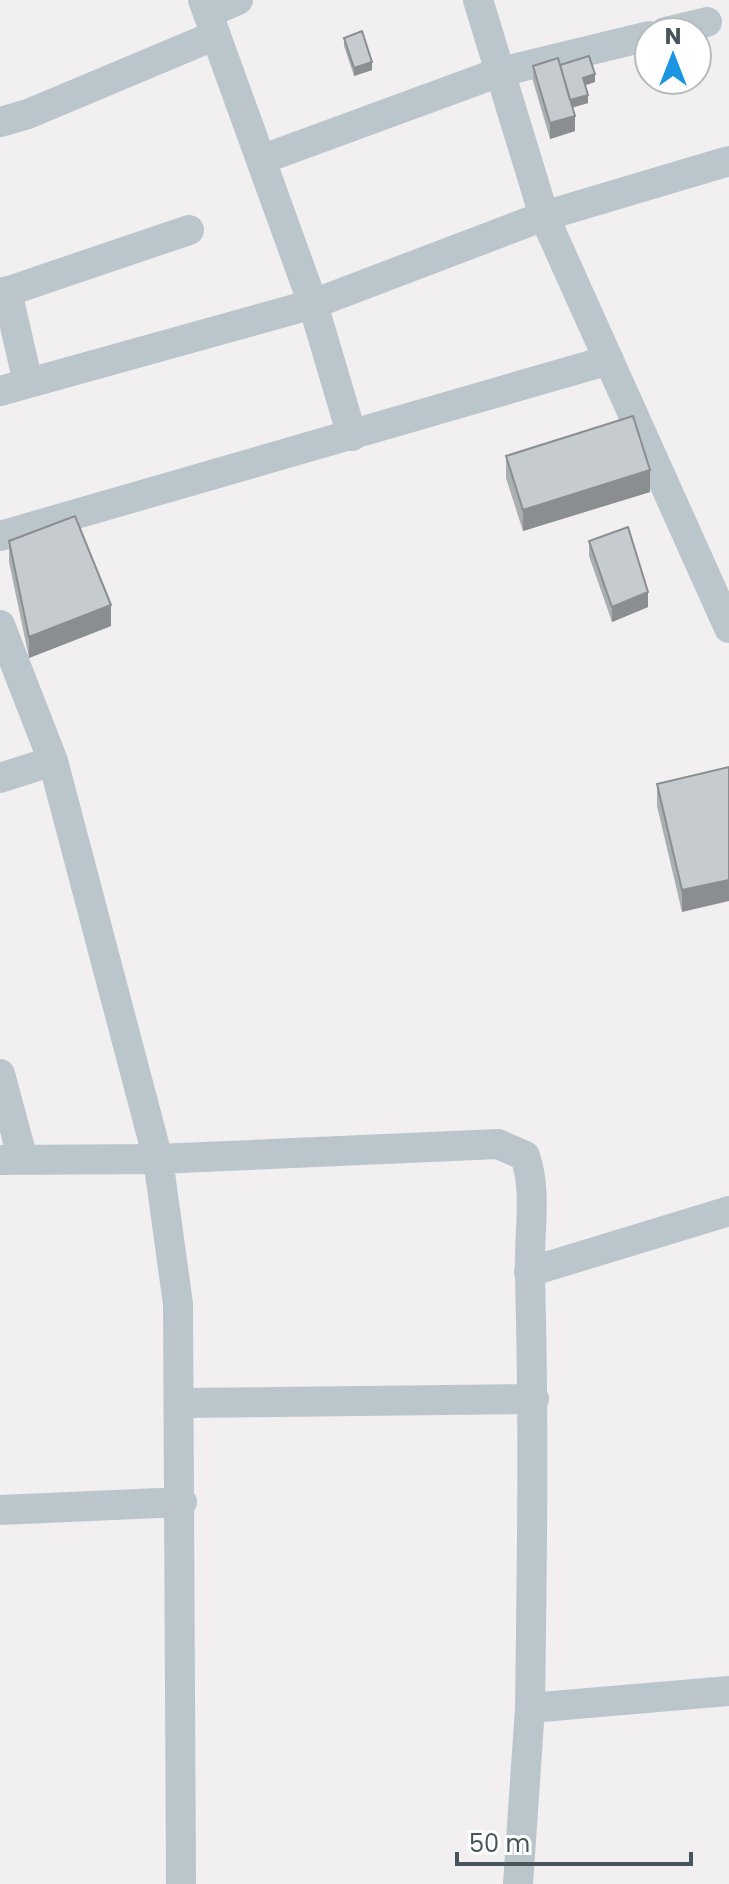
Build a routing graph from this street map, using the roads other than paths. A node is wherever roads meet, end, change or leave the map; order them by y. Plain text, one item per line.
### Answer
1 (238, 0) edge
2 (478, 0) edge
3 (209, 16) edge
4 (633, 40) edge
5 (500, 72) junction
6 (0, 122) edge
7 (263, 159) junction
8 (729, 161) edge
9 (544, 216) junction
10 (189, 230) dead end
11 (4, 293) edge
12 (313, 304) junction
13 (609, 360) junction
14 (14, 387) edge
15 (352, 436) junction
16 (0, 536) edge
17 (0, 625) edge
18 (729, 628) edge
19 (53, 761) junction
20 (0, 778) edge
21 (0, 1074) edge
22 (158, 1159) junction
23 (11, 1160) edge
24 (729, 1211) edge
25 (529, 1272) junction
26 (534, 1399) junction
27 (181, 1403) junction
28 (182, 1502) junction
29 (0, 1510) edge
30 (729, 1691) edge
31 (530, 1708) junction
32 (181, 1884) edge
33 (518, 1884) edge

1 - 3 street
2 - 5 street
3 - 6 street
3 - 7 street
4 - 5 street
5 - 7 street
5 - 9 street
7 - 12 street
8 - 9 street
9 - 12 street
9 - 13 street
10 - 11 street
11 - 14 street
12 - 14 street
12 - 15 street
13 - 15 street
13 - 18 street
15 - 16 street
17 - 19 street
19 - 20 street
19 - 22 street
21 - 23 street
22 - 23 street
22 - 25 street
22 - 27 street
24 - 25 street
25 - 26 street
26 - 27 street
26 - 31 street
27 - 28 street
28 - 29 street
28 - 32 street
30 - 31 street
31 - 33 street

